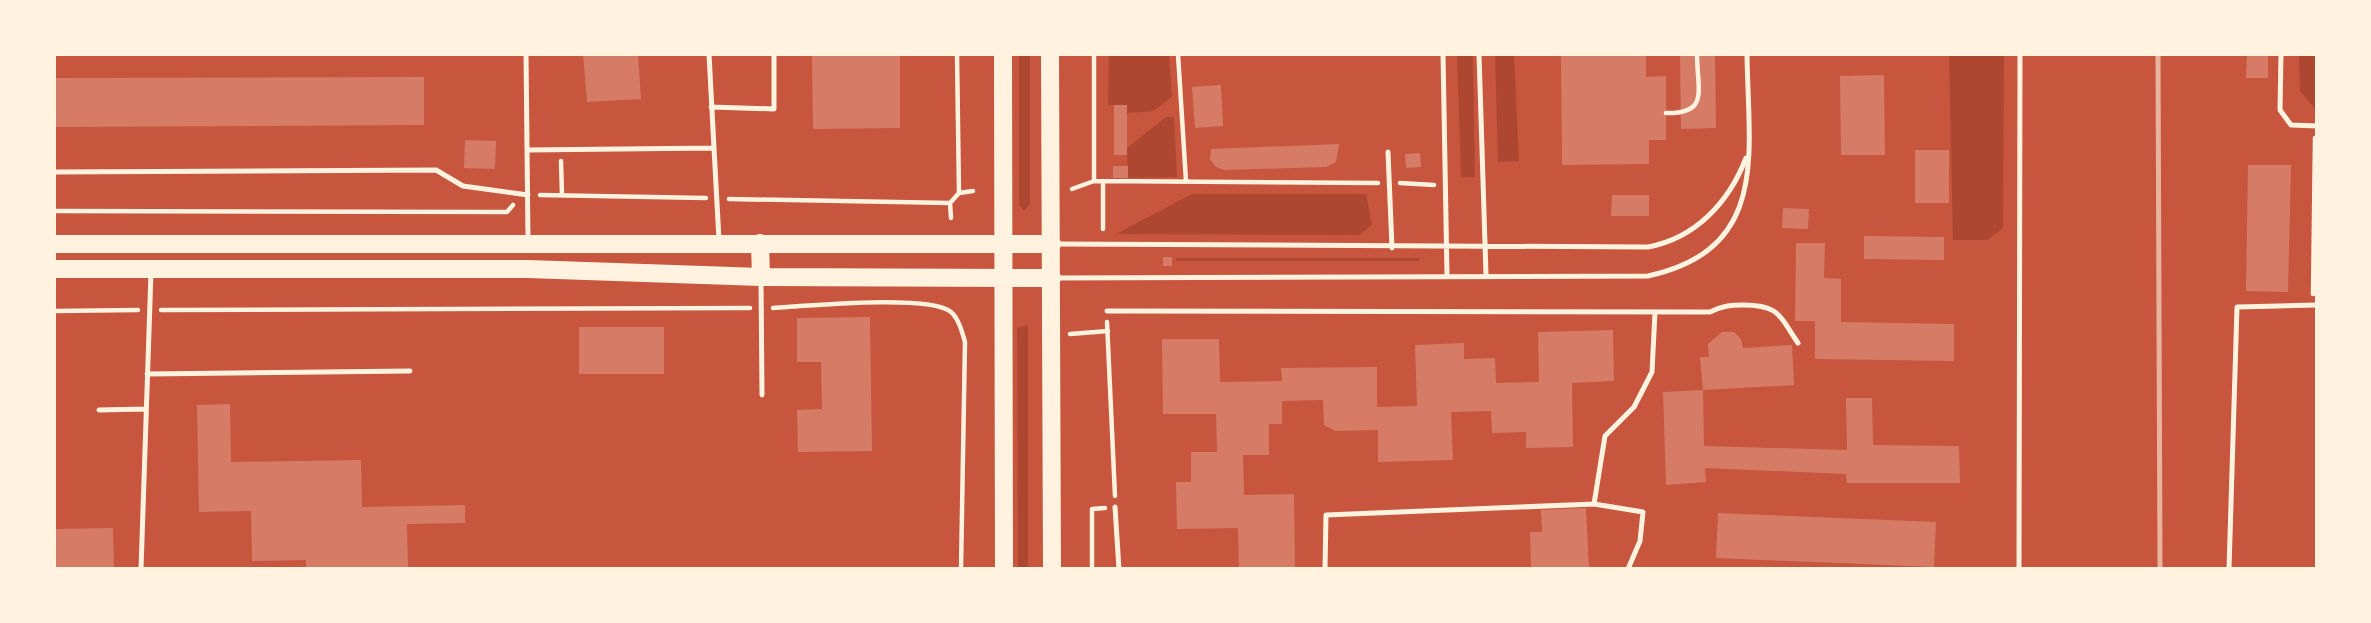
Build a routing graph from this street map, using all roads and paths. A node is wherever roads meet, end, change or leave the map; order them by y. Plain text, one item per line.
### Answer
1 (526, 54) edge
2 (709, 54) edge
3 (774, 54) edge
4 (957, 54) edge
5 (1003, 54) edge
6 (1050, 54) edge
7 (1094, 54) edge
8 (1178, 54) edge
9 (1443, 54) edge
10 (1479, 54) edge
11 (1697, 54) edge
12 (1747, 54) edge
13 (2020, 54) edge
14 (2281, 54) edge
15 (712, 107) junction
16 (1666, 113) dead end
17 (2316, 126) edge
18 (713, 148) junction
19 (561, 149) junction
20 (527, 150) junction
21 (1388, 152) dead end
22 (1748, 153) junction
23 (54, 172) edge
24 (1094, 181) junction
25 (1103, 181) junction
26 (1186, 181) junction
27 (1390, 183) junction
28 (1445, 185) junction
29 (1072, 189) dead end
30 (972, 191) dead end
31 (959, 193) junction
32 (528, 195) junction
33 (540, 195) dead end
34 (562, 195) junction
35 (708, 198) dead end
36 (727, 199) dead end
37 (950, 202) junction
38 (515, 203) dead end
39 (54, 211) edge
40 (951, 218) dead end
41 (1103, 229) dead end
42 (1003, 242) junction
43 (150, 243) junction
44 (527, 243) junction
45 (719, 243) junction
46 (760, 243) junction
47 (54, 244) edge
48 (1052, 244) junction
49 (1392, 248) junction
50 (1446, 248) junction
51 (1485, 248) junction
52 (54, 269) edge
53 (151, 269) junction
54 (528, 269) junction
55 (1447, 275) junction
56 (1486, 275) junction
57 (761, 277) junction
58 (1003, 278) junction
59 (1052, 278) junction
60 (2315, 305) edge
61 (761, 308) junction
62 (149, 310) junction
63 (54, 311) edge
64 (1107, 311) joint
65 (1655, 312) junction
66 (1108, 331) junction
67 (1067, 334) dead end
68 (965, 342) junction
69 (972, 342) dead end
70 (1798, 343) dead end
71 (410, 371) dead end
72 (147, 374) junction
73 (762, 395) dead end
74 (146, 409) junction
75 (99, 410) dead end
76 (1594, 504) junction
77 (1115, 507) junction
78 (143, 569) edge
79 (961, 569) edge
80 (1004, 569) edge
81 (1052, 569) edge
82 (1092, 569) edge
83 (1119, 569) edge
84 (1325, 569) edge
85 (1628, 569) edge
86 (2019, 569) edge
87 (2229, 569) edge

1 - 20 lane
2 - 15 lane
3 - 15 lane
4 - 31 path
5 - 42 main road
6 - 48 main road
7 - 24 path
8 - 26 path
9 - 28 lane
10 - 51 lane
11 - 16 path
12 - 22 lane
13 - 86 lane
14 - 17 lane
15 - 18 lane
17 - 60 path
18 - 19 lane
18 - 45 lane
19 - 20 lane
19 - 34 path
20 - 32 lane
21 - 27 lane
22 - 51 lane
22 - 56 lane
23 - 32 lane
24 - 25 path
24 - 29 path
25 - 26 path
25 - 41 path
26 - 27 path
27 - 28 path
27 - 49 lane
28 - 50 lane
30 - 31 path
31 - 37 path
32 - 44 lane
33 - 34 path
34 - 35 path
36 - 37 path
37 - 40 path
38 - 39 path
42 - 46 main road
42 - 48 main road
42 - 58 main road
43 - 44 main road
43 - 47 main road
43 - 53 main road
44 - 45 main road
44 - 54 main road
45 - 46 main road
46 - 57 main road
48 - 49 lane
48 - 59 main road
49 - 50 lane
50 - 51 lane
50 - 55 lane
51 - 56 lane
52 - 53 main road
53 - 54 main road
53 - 62 lane
54 - 57 main road
55 - 56 lane
55 - 59 lane
57 - 58 main road
57 - 61 lane
58 - 59 main road
58 - 80 main road
59 - 81 main road
60 - 87 lane
61 - 62 path
61 - 68 path
61 - 73 lane
62 - 63 path
62 - 72 lane
64 - 65 lane
64 - 66 path
65 - 70 lane
65 - 76 lane
66 - 67 path
66 - 77 path
68 - 69 path
68 - 79 path
71 - 72 lane
72 - 74 lane
74 - 75 lane
74 - 78 lane
76 - 84 lane
76 - 85 lane
77 - 82 path
77 - 83 lane

